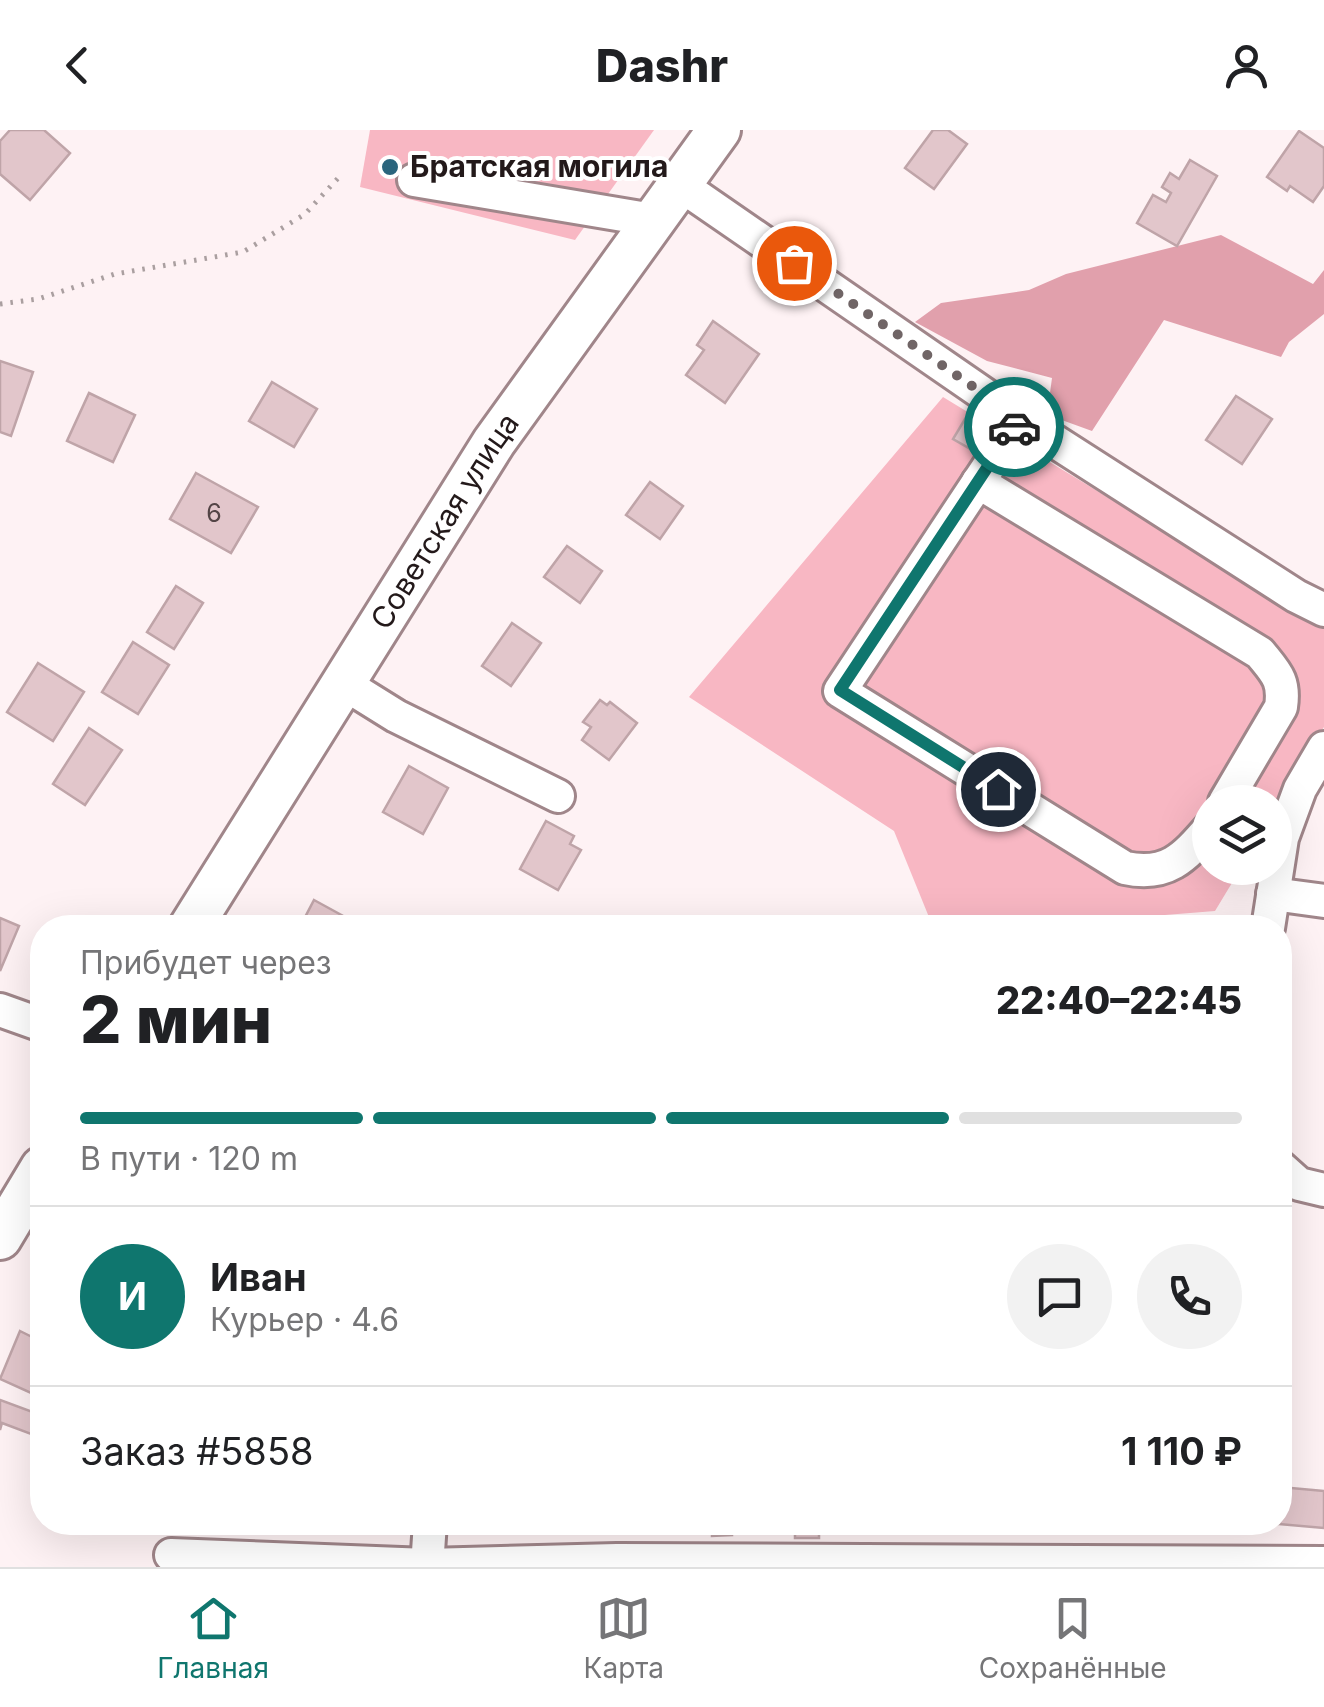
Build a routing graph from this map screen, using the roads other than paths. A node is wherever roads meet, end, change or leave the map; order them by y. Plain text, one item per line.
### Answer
1 (719, 130) edge
2 (414, 180) dead end
3 (678, 184) junction
4 (653, 220) junction
5 (1020, 419) junction
6 (978, 482) junction
7 (1324, 610) edge
8 (343, 683) junction
9 (1324, 748) edge
10 (1235, 785) edge
11 (558, 796) dead end
12 (1192, 848) edge
13 (1273, 894) junction
14 (1324, 901) edge
15 (198, 915) edge
16 (1270, 915) edge
17 (0, 1010) edge
18 (30, 1021) edge
19 (1292, 1177) edge
20 (30, 1188) edge
21 (1324, 1190) edge
22 (0, 1238) edge
23 (429, 1535) edge
24 (171, 1556) dead end
25 (1324, 1562) edge
26 (427, 1566) edge

1 - 3 main road, Советская улица
2 - 4 street
3 - 4 main road, Советская улица
3 - 5 street
4 - 8 main road, Советская улица
5 - 6 street
5 - 7 street
6 - 10 street
6 - 12 street
8 - 11 street
8 - 15 main road, Советская улица
9 - 13 street
13 - 14 street
13 - 16 street
17 - 18 street
19 - 21 street
20 - 22 main road
23 - 26 street
24 - 26 street
25 - 26 street

